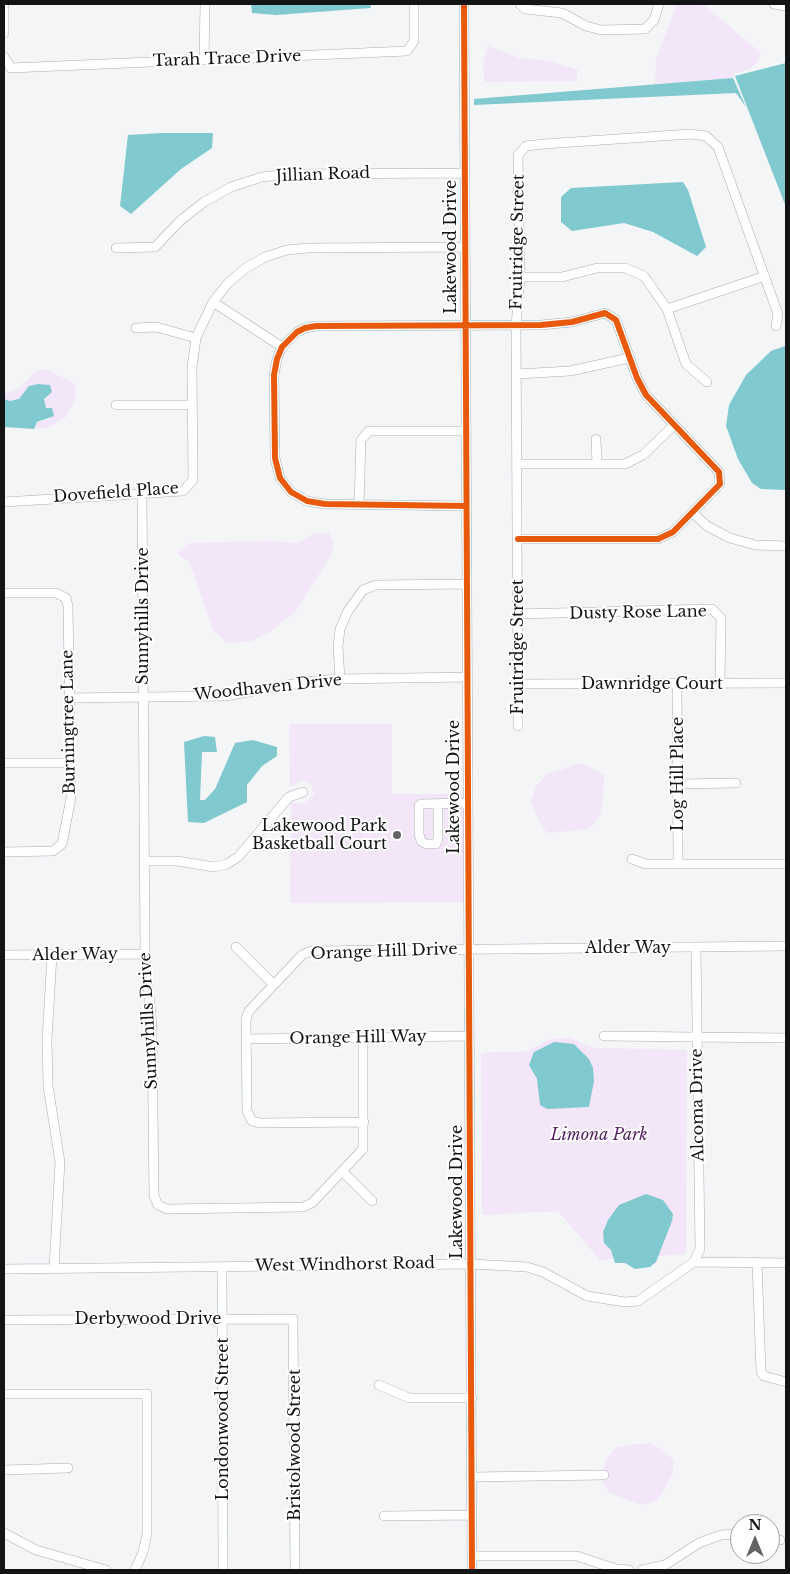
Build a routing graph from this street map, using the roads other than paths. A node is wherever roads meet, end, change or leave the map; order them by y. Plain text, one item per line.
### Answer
1 (4, 4) edge
2 (204, 4) edge
3 (414, 4) edge
4 (464, 4) edge
5 (520, 4) edge
6 (659, 4) edge
7 (774, 4) edge
8 (786, 6) edge
9 (4, 33) edge
10 (4, 57) edge
11 (204, 60) junction
12 (464, 173) junction
13 (465, 247) junction
14 (116, 248) dead end
15 (765, 276) junction
16 (520, 277) junction
17 (213, 302) junction
18 (667, 309) junction
19 (465, 326) junction
20 (516, 326) junction
21 (776, 326) dead end
22 (136, 328) dead end
23 (196, 338) junction
24 (282, 347) junction
25 (629, 358) junction
26 (517, 374) junction
27 (707, 382) dead end
28 (116, 405) dead end
29 (192, 405) junction
30 (673, 426) junction
31 (466, 430) junction
32 (596, 439) dead end
33 (518, 464) junction
34 (597, 464) junction
35 (142, 493) junction
36 (4, 502) edge
37 (359, 504) junction
38 (466, 506) junction
39 (693, 513) junction
40 (518, 539) junction
41 (786, 546) edge
42 (466, 584) junction
43 (4, 593) edge
44 (518, 614) junction
45 (467, 677) junction
46 (340, 679) junction
47 (786, 683) edge
48 (518, 684) junction
49 (677, 684) junction
50 (720, 684) junction
51 (69, 698) junction
52 (143, 698) junction
53 (518, 726) dead end
54 (4, 763) edge
55 (70, 763) junction
56 (678, 784) junction
57 (736, 784) dead end
58 (303, 792) dead end
59 (468, 803) junction
60 (438, 804) junction
61 (4, 852) edge
62 (632, 859) dead end
63 (144, 861) junction
64 (678, 864) junction
65 (786, 864) edge
66 (786, 946) edge
67 (236, 947) dead end
68 (696, 947) junction
69 (469, 949) junction
70 (145, 954) junction
71 (4, 955) edge
72 (52, 955) junction
73 (273, 984) junction
74 (469, 1036) junction
75 (604, 1036) dead end
76 (697, 1037) junction
77 (364, 1038) junction
78 (786, 1038) edge
79 (246, 1039) junction
80 (364, 1122) junction
81 (342, 1172) junction
82 (372, 1201) dead end
83 (694, 1262) junction
84 (757, 1262) junction
85 (786, 1263) edge
86 (471, 1264) junction
87 (222, 1267) junction
88 (54, 1268) junction
89 (4, 1269) edge
90 (222, 1319) junction
91 (293, 1319) joint
92 (4, 1320) edge
93 (786, 1382) edge
94 (379, 1385) dead end
95 (4, 1394) edge
96 (472, 1398) junction
97 (68, 1468) dead end
98 (4, 1470) edge
99 (604, 1475) dead end
100 (473, 1477) junction
101 (472, 1515) junction
102 (384, 1516) dead end
103 (4, 1533) edge
104 (730, 1535) edge
105 (472, 1556) junction
106 (106, 1570) edge
107 (135, 1570) edge
108 (224, 1570) edge
109 (296, 1570) edge
110 (472, 1570) edge
111 (629, 1570) edge
112 (642, 1570) edge

1 - 9 street
2 - 11 street
3 - 11 street, Tarah Trace Drive
4 - 12 street, Lakewood Drive
5 - 6 street
7 - 8 street
10 - 11 street, Tarah Trace Drive
12 - 13 street, Lakewood Drive
12 - 14 street, Jillian Road
13 - 17 street, Dovefield Place
13 - 19 street, Lakewood Drive
15 - 16 street, Fruitridge Street
15 - 18 street
15 - 21 street, Fruitridge Street
16 - 18 street
16 - 20 street, Fruitridge Street
17 - 23 street, Dovefield Place
17 - 24 street
18 - 27 street
19 - 20 street
19 - 24 street
19 - 31 street, Lakewood Drive
20 - 25 street
20 - 26 street, Fruitridge Street
22 - 23 street
23 - 29 street, Dovefield Place
24 - 37 street
25 - 26 street
25 - 30 street
26 - 33 street, Fruitridge Street
28 - 29 street
29 - 35 street, Dovefield Place
30 - 34 street
30 - 39 street
31 - 37 street
31 - 38 street, Lakewood Drive
32 - 34 street
33 - 34 street
33 - 40 street, Fruitridge Street
35 - 36 street, Dovefield Place
35 - 52 street, Sunnyhills Drive
37 - 38 street
38 - 42 street, Lakewood Drive
39 - 40 street
39 - 41 street
40 - 44 street, Fruitridge Street
42 - 45 street, Lakewood Drive
42 - 46 street
43 - 51 street, Burningtree Lane
44 - 48 street, Fruitridge Street
44 - 50 street, Dusty Rose Lane
45 - 46 street, Woodhaven Drive
45 - 59 street, Lakewood Drive
46 - 52 street, Woodhaven Drive
47 - 50 street, Dawnridge Court
48 - 49 street, Dawnridge Court
48 - 53 street, Fruitridge Street
49 - 50 street, Dawnridge Court
49 - 56 street, Log Hill Place
51 - 52 street, Woodhaven Drive
51 - 55 street, Burningtree Lane
52 - 63 street, Sunnyhills Drive
54 - 55 street
55 - 61 street, Burningtree Lane
56 - 57 street
56 - 64 street, Log Hill Place
58 - 63 street
59 - 60 street
59 - 69 street, Lakewood Drive
60 - 60 street
62 - 64 street
63 - 70 street, Sunnyhills Drive
64 - 65 street
66 - 68 street, Alder Way
67 - 73 street
68 - 69 street, Alder Way
68 - 76 street, Alcoma Drive
69 - 73 street, Orange Hill Drive
69 - 74 street, Lakewood Drive
70 - 72 street, Alder Way
70 - 81 street, Sunnyhills Drive
71 - 72 street, Alder Way
72 - 88 street
73 - 79 street, Orange Hill Drive
74 - 77 street, Orange Hill Way
74 - 86 street, Lakewood Drive
75 - 76 street
76 - 78 street
76 - 83 street, Alcoma Drive
77 - 79 street, Orange Hill Way
77 - 80 street, Sunnyhills Drive
79 - 80 street, Orange Hill Drive
80 - 81 street, Sunnyhills Drive
81 - 82 street
83 - 84 street
83 - 86 street, West Windhorst Road
84 - 85 street
84 - 93 street
86 - 87 street, West Windhorst Road
86 - 96 street, Lakewood Drive
87 - 88 street, West Windhorst Road
87 - 90 street, Londonwood Street
88 - 89 street, West Windhorst Road
90 - 91 street, Derbywood Drive
90 - 92 street, Derbywood Drive
90 - 108 street, Londonwood Street
91 - 109 street, Bristolwood Street
94 - 96 street
95 - 107 street
96 - 100 street, Lakewood Drive
97 - 98 street
99 - 100 street
100 - 101 street, Lakewood Drive
101 - 102 street
101 - 105 street, Lakewood Drive
103 - 106 street
104 - 112 street
105 - 110 street, Lakewood Drive
105 - 111 street

